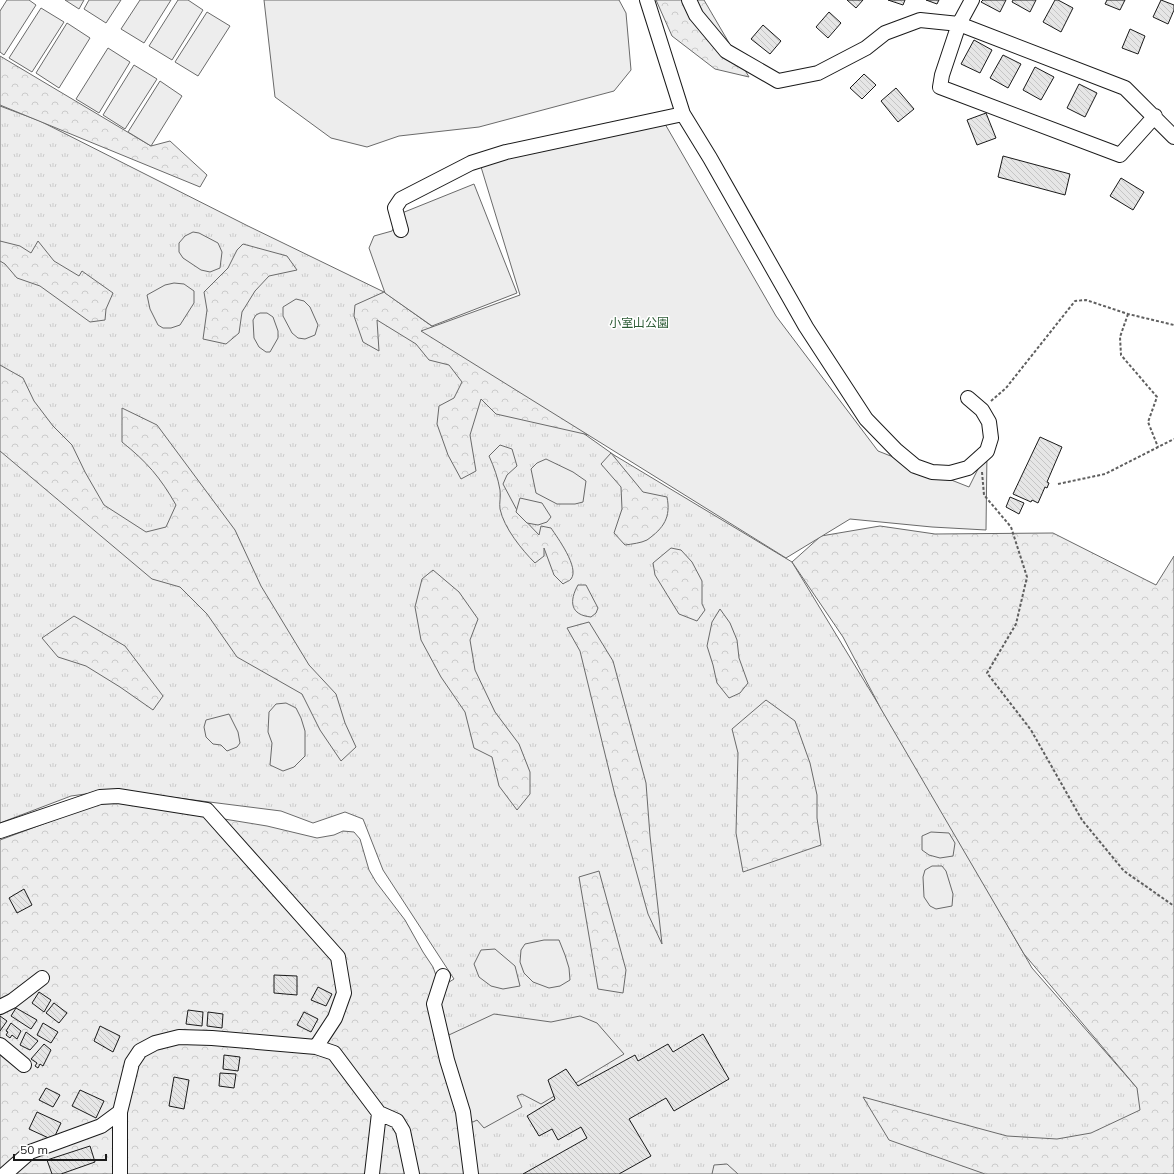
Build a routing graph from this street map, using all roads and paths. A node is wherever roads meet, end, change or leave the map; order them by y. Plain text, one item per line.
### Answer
1 (646, 0) edge
2 (689, 0) edge
3 (972, 0) edge
4 (959, 24) junction
5 (683, 114) junction
6 (1155, 116) junction
7 (1174, 137) edge
8 (401, 230) dead end
9 (1128, 314) junction
10 (1174, 325) edge
11 (968, 398) dead end
12 (982, 410) junction
13 (1174, 439) edge
14 (1158, 447) junction
15 (977, 460) junction
16 (1058, 484) dead end
17 (0, 831) edge
18 (1174, 906) edge
19 (444, 976) dead end
20 (42, 978) dead end
21 (0, 1007) edge
22 (0, 1045) edge
23 (316, 1048) junction
24 (24, 1065) dead end
25 (120, 1112) junction
26 (379, 1113) junction
27 (5, 1174) edge
28 (120, 1174) edge
29 (372, 1174) edge
30 (412, 1174) edge
31 (471, 1174) edge

1 - 5 street
2 - 4 street
3 - 4 street
4 - 6 street
4 - 6 street
5 - 8 street
5 - 15 street
6 - 7 street
9 - 10 path
9 - 12 path
9 - 14 path
11 - 12 street
12 - 15 street
13 - 14 path
14 - 16 path
15 - 18 path
17 - 23 street
19 - 31 street
20 - 21 street
22 - 24 street
23 - 25 street
23 - 26 street
25 - 27 street
25 - 28 street
26 - 29 street
26 - 30 street

